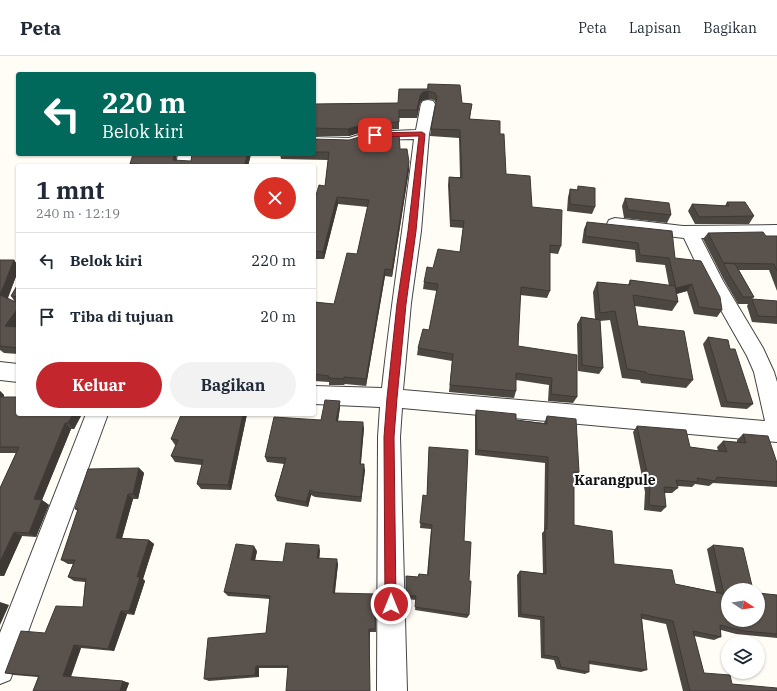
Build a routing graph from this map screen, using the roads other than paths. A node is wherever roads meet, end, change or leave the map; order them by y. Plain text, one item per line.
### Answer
1 (428, 104) dead end
2 (422, 134) junction
3 (316, 140) edge
4 (615, 224) edge
5 (777, 231) edge
6 (690, 232) junction
7 (0, 371) edge
8 (16, 373) edge
9 (316, 395) edge
10 (392, 398) junction
11 (96, 416) edge
12 (777, 426) edge
13 (777, 432) edge
14 (0, 670) edge
15 (392, 691) edge

1 - 2 street
2 - 3 street
2 - 10 street
4 - 6 street
5 - 6 street
6 - 12 street
7 - 8 street
9 - 10 street
10 - 13 street
10 - 15 street
11 - 14 street

